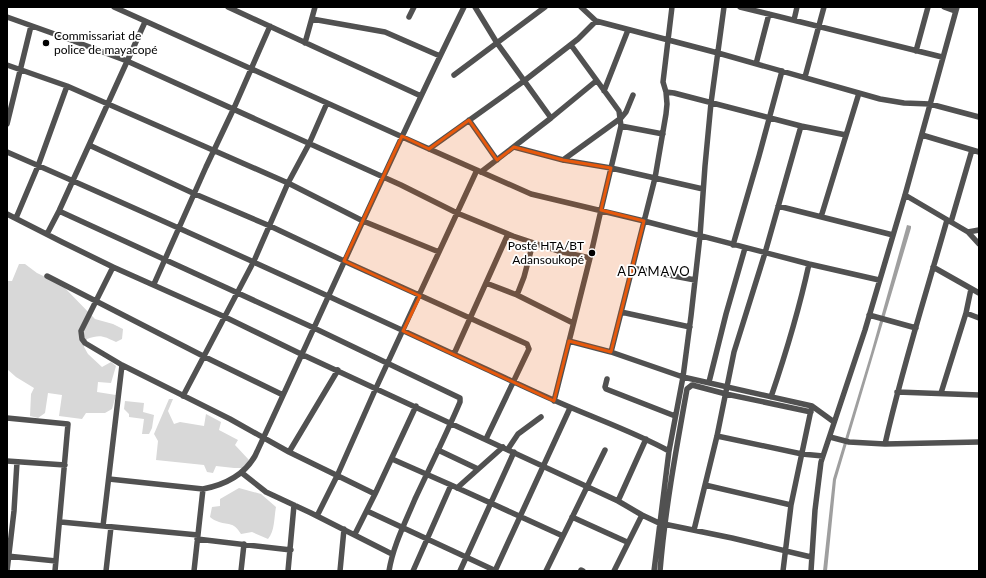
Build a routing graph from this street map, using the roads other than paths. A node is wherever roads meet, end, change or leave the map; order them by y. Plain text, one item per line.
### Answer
1 (114, 7) edge
2 (228, 7) edge
3 (315, 7) edge
4 (414, 7) edge
5 (464, 7) edge
6 (475, 7) edge
7 (545, 7) edge
8 (582, 7) edge
9 (672, 7) edge
10 (724, 7) edge
11 (740, 7) edge
12 (797, 7) edge
13 (824, 7) edge
14 (928, 7) edge
15 (944, 7) edge
16 (956, 9) edge
17 (769, 14) junction
18 (7, 17) edge
19 (409, 17) dead end
20 (312, 19) junction
21 (596, 20) junction
22 (794, 20) junction
23 (146, 22) junction
24 (31, 26) junction
25 (270, 26) junction
26 (819, 26) junction
27 (628, 30) junction
28 (667, 40) junction
29 (305, 43) junction
30 (497, 43) junction
31 (571, 45) junction
32 (916, 51) junction
33 (718, 53) junction
34 (440, 56) junction
35 (942, 57) junction
36 (127, 61) junction
37 (756, 64) junction
38 (7, 65) edge
39 (251, 69) junction
40 (20, 70) junction
41 (782, 71) junction
42 (454, 75) dead end
43 (805, 77) junction
44 (524, 81) junction
45 (596, 81) junction
46 (67, 86) junction
47 (604, 91) junction
48 (666, 92) junction
49 (859, 93) junction
50 (633, 94) dead end
51 (421, 96) junction
52 (327, 103) junction
53 (108, 104) junction
54 (711, 104) junction
55 (930, 104) junction
56 (234, 109) junction
57 (769, 117) junction
58 (979, 117) edge
59 (551, 118) junction
60 (621, 118) junction
61 (469, 120) junction
62 (7, 124) edge
63 (622, 126) junction
64 (801, 126) junction
65 (663, 134) junction
66 (846, 135) junction
67 (922, 135) junction
68 (402, 136) junction
69 (309, 144) junction
70 (89, 145) junction
71 (514, 147) junction
72 (429, 149) junction
73 (972, 150) junction
74 (214, 151) junction
75 (7, 152) edge
76 (979, 152) edge
77 (498, 160) junction
78 (563, 160) junction
79 (38, 166) junction
80 (611, 168) junction
81 (479, 171) junction
82 (384, 178) junction
83 (655, 178) junction
84 (72, 181) junction
85 (288, 184) junction
86 (703, 189) junction
87 (194, 194) junction
88 (905, 195) junction
89 (778, 206) junction
90 (601, 210) junction
91 (59, 211) junction
92 (457, 213) junction
93 (7, 214) edge
94 (821, 217) junction
95 (16, 218) junction
96 (364, 221) junction
97 (644, 221) junction
98 (949, 221) junction
99 (270, 226) junction
100 (179, 229) junction
101 (979, 230) edge
102 (968, 232) junction
103 (47, 234) junction
104 (508, 234) junction
105 (893, 235) junction
106 (700, 236) junction
107 (532, 243) junction
108 (979, 244) edge
109 (733, 245) junction
110 (745, 248) junction
111 (439, 252) junction
112 (765, 253) junction
113 (590, 258) junction
114 (165, 260) junction
115 (254, 262) junction
116 (344, 262) junction
117 (809, 264) junction
118 (113, 267) junction
119 (934, 267) junction
120 (632, 268) junction
121 (47, 276) dead end
122 (695, 280) junction
123 (879, 280) junction
124 (486, 283) junction
125 (154, 284) junction
126 (971, 289) junction
127 (238, 293) junction
128 (979, 294) edge
129 (517, 295) junction
130 (420, 296) junction
131 (328, 297) junction
132 (95, 302) junction
133 (621, 312) junction
134 (966, 313) junction
135 (869, 315) junction
136 (225, 316) junction
137 (979, 318) edge
138 (470, 319) junction
139 (573, 323) junction
140 (690, 327) junction
141 (314, 328) junction
142 (916, 328) junction
143 (403, 331) junction
144 (569, 341) junction
145 (610, 352) junction
146 (301, 354) junction
147 (454, 354) junction
148 (204, 357) junction
149 (388, 364) junction
150 (122, 365) junction
151 (338, 370) junction
152 (683, 377) junction
153 (607, 379) dead end
154 (513, 382) junction
155 (709, 382) junction
156 (727, 387) junction
157 (376, 388) junction
158 (897, 392) junction
159 (941, 393) junction
160 (726, 394) junction
161 (283, 395) junction
162 (979, 395) edge
163 (183, 396) junction
164 (771, 397) junction
165 (554, 400) junction
166 (416, 406) junction
167 (812, 406) junction
168 (570, 408) junction
169 (811, 412) junction
170 (675, 416) junction
171 (541, 417) dead end
172 (7, 418) edge
173 (834, 422) junction
174 (451, 423) junction
175 (717, 436) junction
176 (830, 437) junction
177 (262, 438) junction
178 (486, 439) junction
179 (646, 439) junction
180 (979, 442) edge
181 (885, 444) junction
182 (505, 448) junction
183 (438, 450) junction
184 (605, 450) dead end
185 (669, 451) junction
186 (290, 452) junction
187 (514, 452) junction
188 (802, 454) junction
189 (823, 456) junction
190 (392, 459) junction
191 (7, 461) edge
192 (17, 462) junction
193 (65, 465) junction
194 (544, 466) junction
195 (478, 469) junction
196 (242, 473) junction
197 (427, 474) junction
198 (337, 476) junction
199 (109, 479) junction
200 (451, 485) junction
201 (705, 485) junction
202 (587, 486) junction
203 (457, 488) junction
204 (203, 489) junction
205 (375, 494) junction
206 (618, 501) junction
207 (490, 503) junction
208 (294, 505) junction
209 (791, 505) junction
210 (367, 511) junction
211 (642, 515) junction
212 (317, 516) junction
213 (520, 517) junction
214 (572, 517) junction
215 (60, 522) junction
216 (662, 523) junction
217 (103, 526) junction
218 (111, 527) junction
219 (402, 528) junction
220 (344, 529) junction
221 (694, 530) junction
222 (355, 534) junction
223 (563, 536) junction
224 (198, 537) junction
225 (427, 540) junction
226 (627, 542) junction
227 (244, 544) junction
228 (291, 550) junction
229 (785, 551) junction
230 (392, 554) junction
231 (8, 556) edge
232 (811, 557) junction
233 (466, 558) junction
234 (56, 561) junction
235 (7, 571) edge
236 (55, 571) edge
237 (61, 571) edge
238 (106, 571) edge
239 (194, 571) edge
240 (241, 571) edge
241 (288, 571) edge
242 (340, 571) edge
243 (389, 571) edge
244 (413, 571) edge
245 (460, 571) edge
246 (496, 571) edge
247 (546, 571) edge
248 (614, 571) edge
249 (654, 571) edge
250 (660, 571) edge
251 (783, 571) edge
252 (811, 571) edge

1 - 23 street
2 - 25 street
3 - 20 street
4 - 19 street
5 - 34 street
6 - 30 street
7 - 30 street
8 - 21 street
9 - 28 street
10 - 33 street
11 - 17 street
12 - 22 street
13 - 26 street
14 - 32 street
15 - 16 street
16 - 35 street
17 - 22 street
17 - 37 street
18 - 24 street
20 - 29 street
20 - 34 street
21 - 27 street
21 - 31 street
22 - 26 street
23 - 36 street
23 - 39 street
24 - 36 street
24 - 40 street
25 - 29 street
25 - 39 street
26 - 32 street
26 - 43 street
27 - 28 street
27 - 47 street
28 - 33 street
28 - 48 street
29 - 51 street
30 - 42 street
30 - 44 street
31 - 44 street
31 - 45 street
32 - 35 street
33 - 37 street
33 - 54 street
34 - 51 street
35 - 55 street
36 - 53 street
36 - 56 street
37 - 41 street
38 - 40 street
39 - 52 street
39 - 56 street
40 - 46 street
40 - 62 street
41 - 43 street
41 - 57 street
43 - 49 street
44 - 59 street
44 - 61 street
45 - 47 street
45 - 59 street
46 - 53 street
46 - 79 street
47 - 60 street
48 - 54 street
48 - 65 street
49 - 55 street
49 - 66 street
50 - 60 street
51 - 68 street
52 - 68 street
52 - 69 street
53 - 70 street
53 - 74 street
54 - 57 street
54 - 86 street
55 - 58 street
55 - 67 street
56 - 69 street
56 - 74 street
57 - 64 street
57 - 109 street
59 - 71 street
60 - 63 street
60 - 78 street
61 - 72 street
61 - 77 street
63 - 65 street
63 - 80 street
64 - 66 street
64 - 89 street
65 - 83 street
66 - 94 street
67 - 73 street
67 - 88 street
68 - 72 street
68 - 82 street
69 - 82 street
69 - 85 street
70 - 84 street
70 - 87 street
71 - 77 street
71 - 78 street
72 - 81 street
73 - 76 street
73 - 98 street
74 - 85 street
74 - 87 street
75 - 79 street
77 - 81 street
78 - 80 street
79 - 84 street
79 - 95 street
80 - 83 street
80 - 90 street
81 - 90 street
81 - 92 street
82 - 92 street
82 - 96 street
83 - 86 street
83 - 97 street
84 - 91 street
84 - 100 street
85 - 96 street
85 - 99 street
86 - 106 street
87 - 99 street
87 - 100 street
88 - 98 street
88 - 105 street
89 - 94 street
89 - 112 street
90 - 97 street
90 - 113 street
91 - 103 street
91 - 114 street
92 - 104 street
92 - 111 street
93 - 95 street
94 - 105 street
95 - 103 street
96 - 111 street
96 - 116 street
97 - 106 street
97 - 120 street
98 - 102 street
98 - 119 street
99 - 115 street
99 - 116 street
100 - 114 street
100 - 115 street
101 - 102 street
102 - 108 street
103 - 118 street
104 - 107 street
104 - 124 street
105 - 123 street
106 - 109 street
106 - 122 street
107 - 113 street
107 - 129 street
109 - 110 street
110 - 112 street
110 - 155 street
111 - 130 street
112 - 117 street
112 - 156 street
113 - 139 street
114 - 125 street
114 - 127 street
115 - 127 street
115 - 131 street
116 - 130 street
116 - 131 street
117 - 123 street
117 - 164 street
118 - 125 street
118 - 132 street
119 - 126 street
119 - 142 street
120 - 122 street
120 - 133 street
121 - 132 street
122 - 140 street
123 - 135 street
124 - 129 street
124 - 138 street
125 - 136 street
126 - 128 street
126 - 134 street
127 - 136 street
127 - 141 street
129 - 139 street
130 - 138 street
130 - 143 street
131 - 141 street
131 - 143 street
132 - 148 street
132 - 150 street
133 - 140 street
133 - 145 street
134 - 137 street
134 - 159 street
135 - 142 street
135 - 173 street
136 - 146 street
136 - 148 street
138 - 147 street
138 - 154 street
139 - 144 street
140 - 152 street
141 - 146 street
141 - 149 street
142 - 158 street
143 - 147 street
143 - 149 street
144 - 145 street
144 - 165 street
145 - 152 street
146 - 151 street
146 - 161 street
147 - 154 street
148 - 161 street
148 - 163 street
149 - 157 street
149 - 174 street
150 - 163 street
150 - 199 street
151 - 157 street
151 - 186 street
152 - 155 street
152 - 170 street
153 - 170 street
154 - 165 street
154 - 178 street
155 - 156 street
156 - 160 street
156 - 164 street
157 - 166 street
157 - 198 street
158 - 159 street
158 - 181 street
159 - 162 street
160 - 169 street
160 - 175 street
160 - 216 street
161 - 177 street
163 - 177 street
164 - 167 street
165 - 168 street
166 - 174 street
166 - 190 street
167 - 169 street
167 - 173 street
168 - 179 street
168 - 194 street
169 - 188 street
170 - 185 street
171 - 182 street
172 - 193 street
173 - 176 street
174 - 178 street
174 - 183 street
175 - 188 street
175 - 201 street
176 - 181 street
176 - 189 street
177 - 186 street
177 - 196 street
178 - 182 street
179 - 185 street
179 - 206 street
180 - 181 street
182 - 187 street
182 - 195 street
183 - 195 street
183 - 197 street
184 - 202 street
185 - 216 street
186 - 198 street
187 - 194 street
187 - 207 street
188 - 189 street
188 - 209 street
189 - 232 street
190 - 197 street
190 - 205 street
191 - 192 street
192 - 193 street
192 - 231 street
193 - 215 street
194 - 202 street
194 - 213 street
195 - 203 street
196 - 204 street
196 - 208 street
197 - 200 street
197 - 219 street
198 - 205 street
198 - 212 street
199 - 204 street
199 - 217 street
200 - 203 street
200 - 225 street
201 - 209 street
201 - 221 street
202 - 206 street
202 - 214 street
203 - 207 street
204 - 224 street
205 - 210 street
206 - 211 street
207 - 213 street
207 - 233 street
208 - 212 street
208 - 228 street
209 - 229 street
210 - 219 street
210 - 222 street
211 - 216 street
211 - 226 street
212 - 220 street
213 - 223 street
213 - 246 street
214 - 223 street
214 - 226 street
215 - 217 street
215 - 234 street
216 - 221 street
216 - 249 street
216 - 250 street
217 - 218 street
218 - 224 street
218 - 238 street
219 - 225 street
219 - 230 street
220 - 222 street
220 - 242 street
221 - 229 street
222 - 230 street
223 - 247 street
224 - 227 street
224 - 239 street
225 - 233 street
225 - 244 street
226 - 248 street
227 - 228 street
227 - 240 street
228 - 241 street
229 - 232 street
229 - 251 street
230 - 243 street
231 - 234 street
231 - 235 street
232 - 252 street
233 - 245 street
233 - 246 street
234 - 236 street
236 - 237 street

